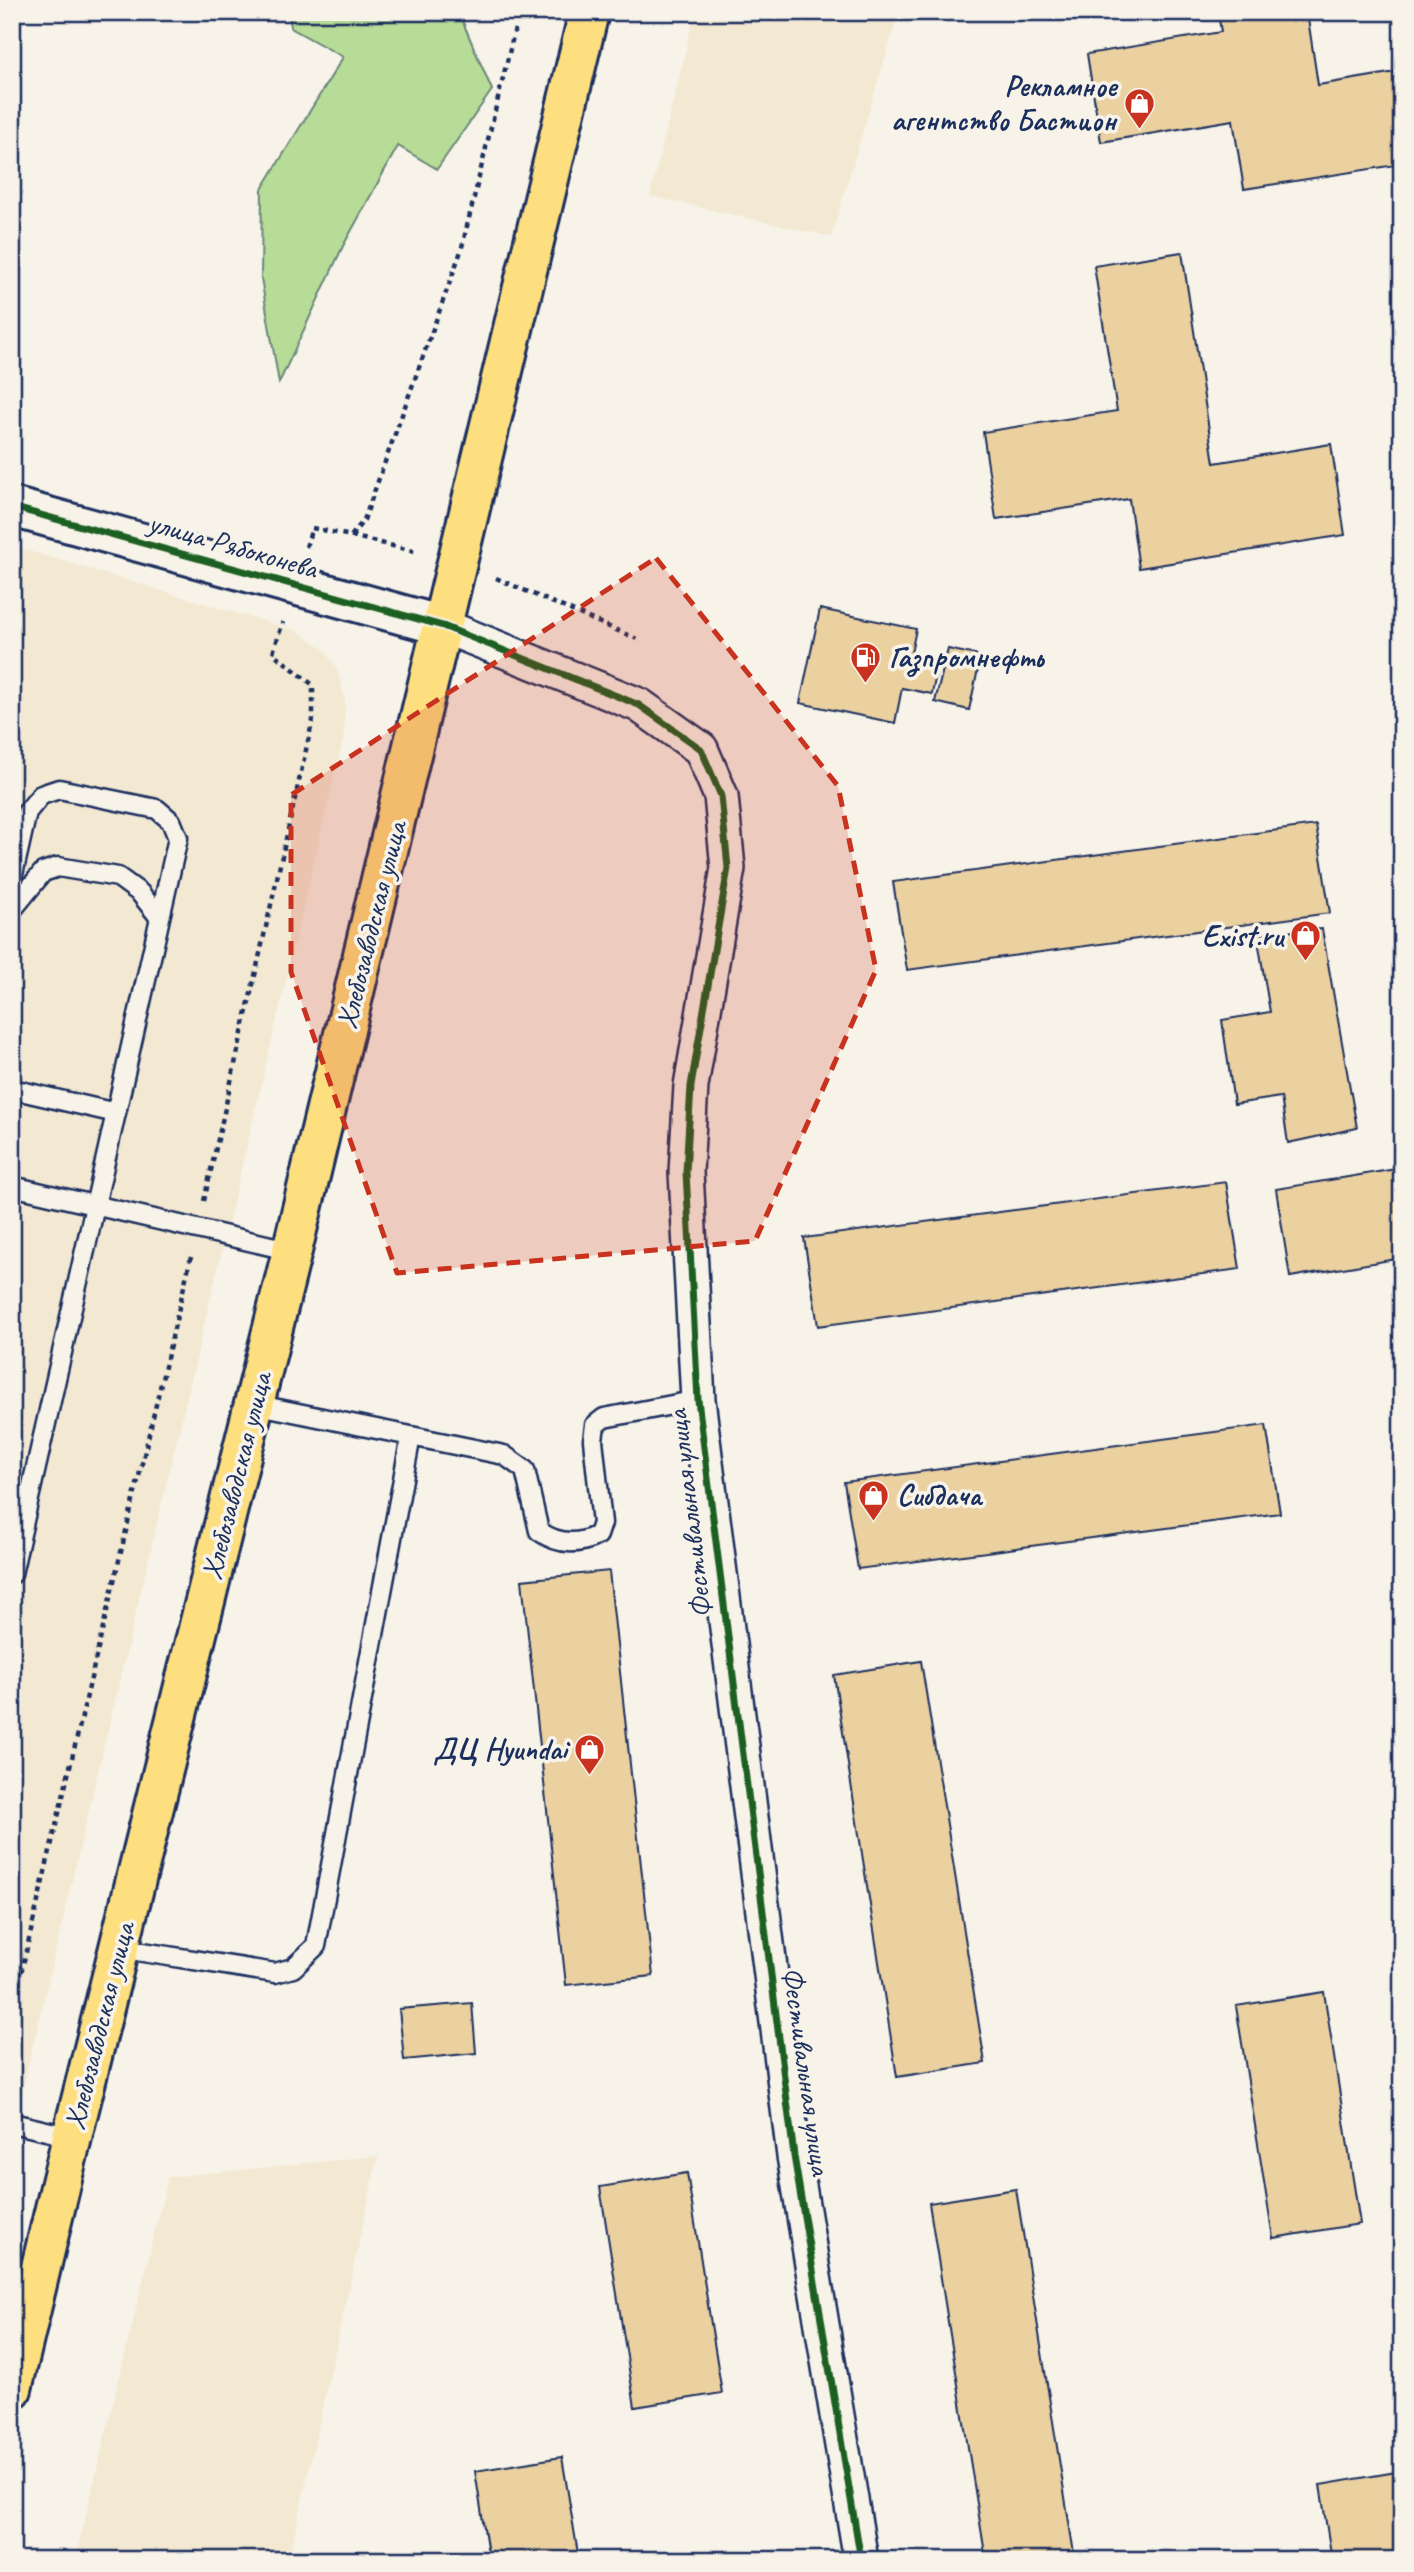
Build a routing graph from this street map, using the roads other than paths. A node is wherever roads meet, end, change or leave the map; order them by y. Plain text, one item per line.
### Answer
1 (589, 12) edge
2 (12, 507) edge
3 (443, 626) junction
4 (12, 878) edge
5 (12, 910) edge
6 (160, 918) junction
7 (12, 1089) edge
8 (116, 1113) junction
9 (12, 1186) edge
10 (93, 1205) junction
11 (292, 1251) junction
12 (698, 1400) junction
13 (254, 1404) junction
14 (411, 1436) junction
15 (12, 1574) edge
16 (118, 1948) junction
17 (12, 2123) edge
18 (72, 2137) junction
19 (12, 2389) edge
20 (861, 2560) edge

1 - 3 main road, Хлебозаводская улица
2 - 3 street, улица Рябоконева
3 - 11 main road, Хлебозаводская улица
3 - 12 street, Фестивальная улица
4 - 6 lane
5 - 6 lane
6 - 8 lane
7 - 8 lane
8 - 10 lane
9 - 10 lane
10 - 11 lane
10 - 15 lane
11 - 13 main road, Хлебозаводская улица
12 - 14 lane
12 - 20 street, Фестивальная улица
13 - 14 lane
13 - 16 main road, Хлебозаводская улица
14 - 16 lane
16 - 18 main road, Хлебозаводская улица
17 - 18 lane
18 - 19 main road, Хлебозаводская улица

